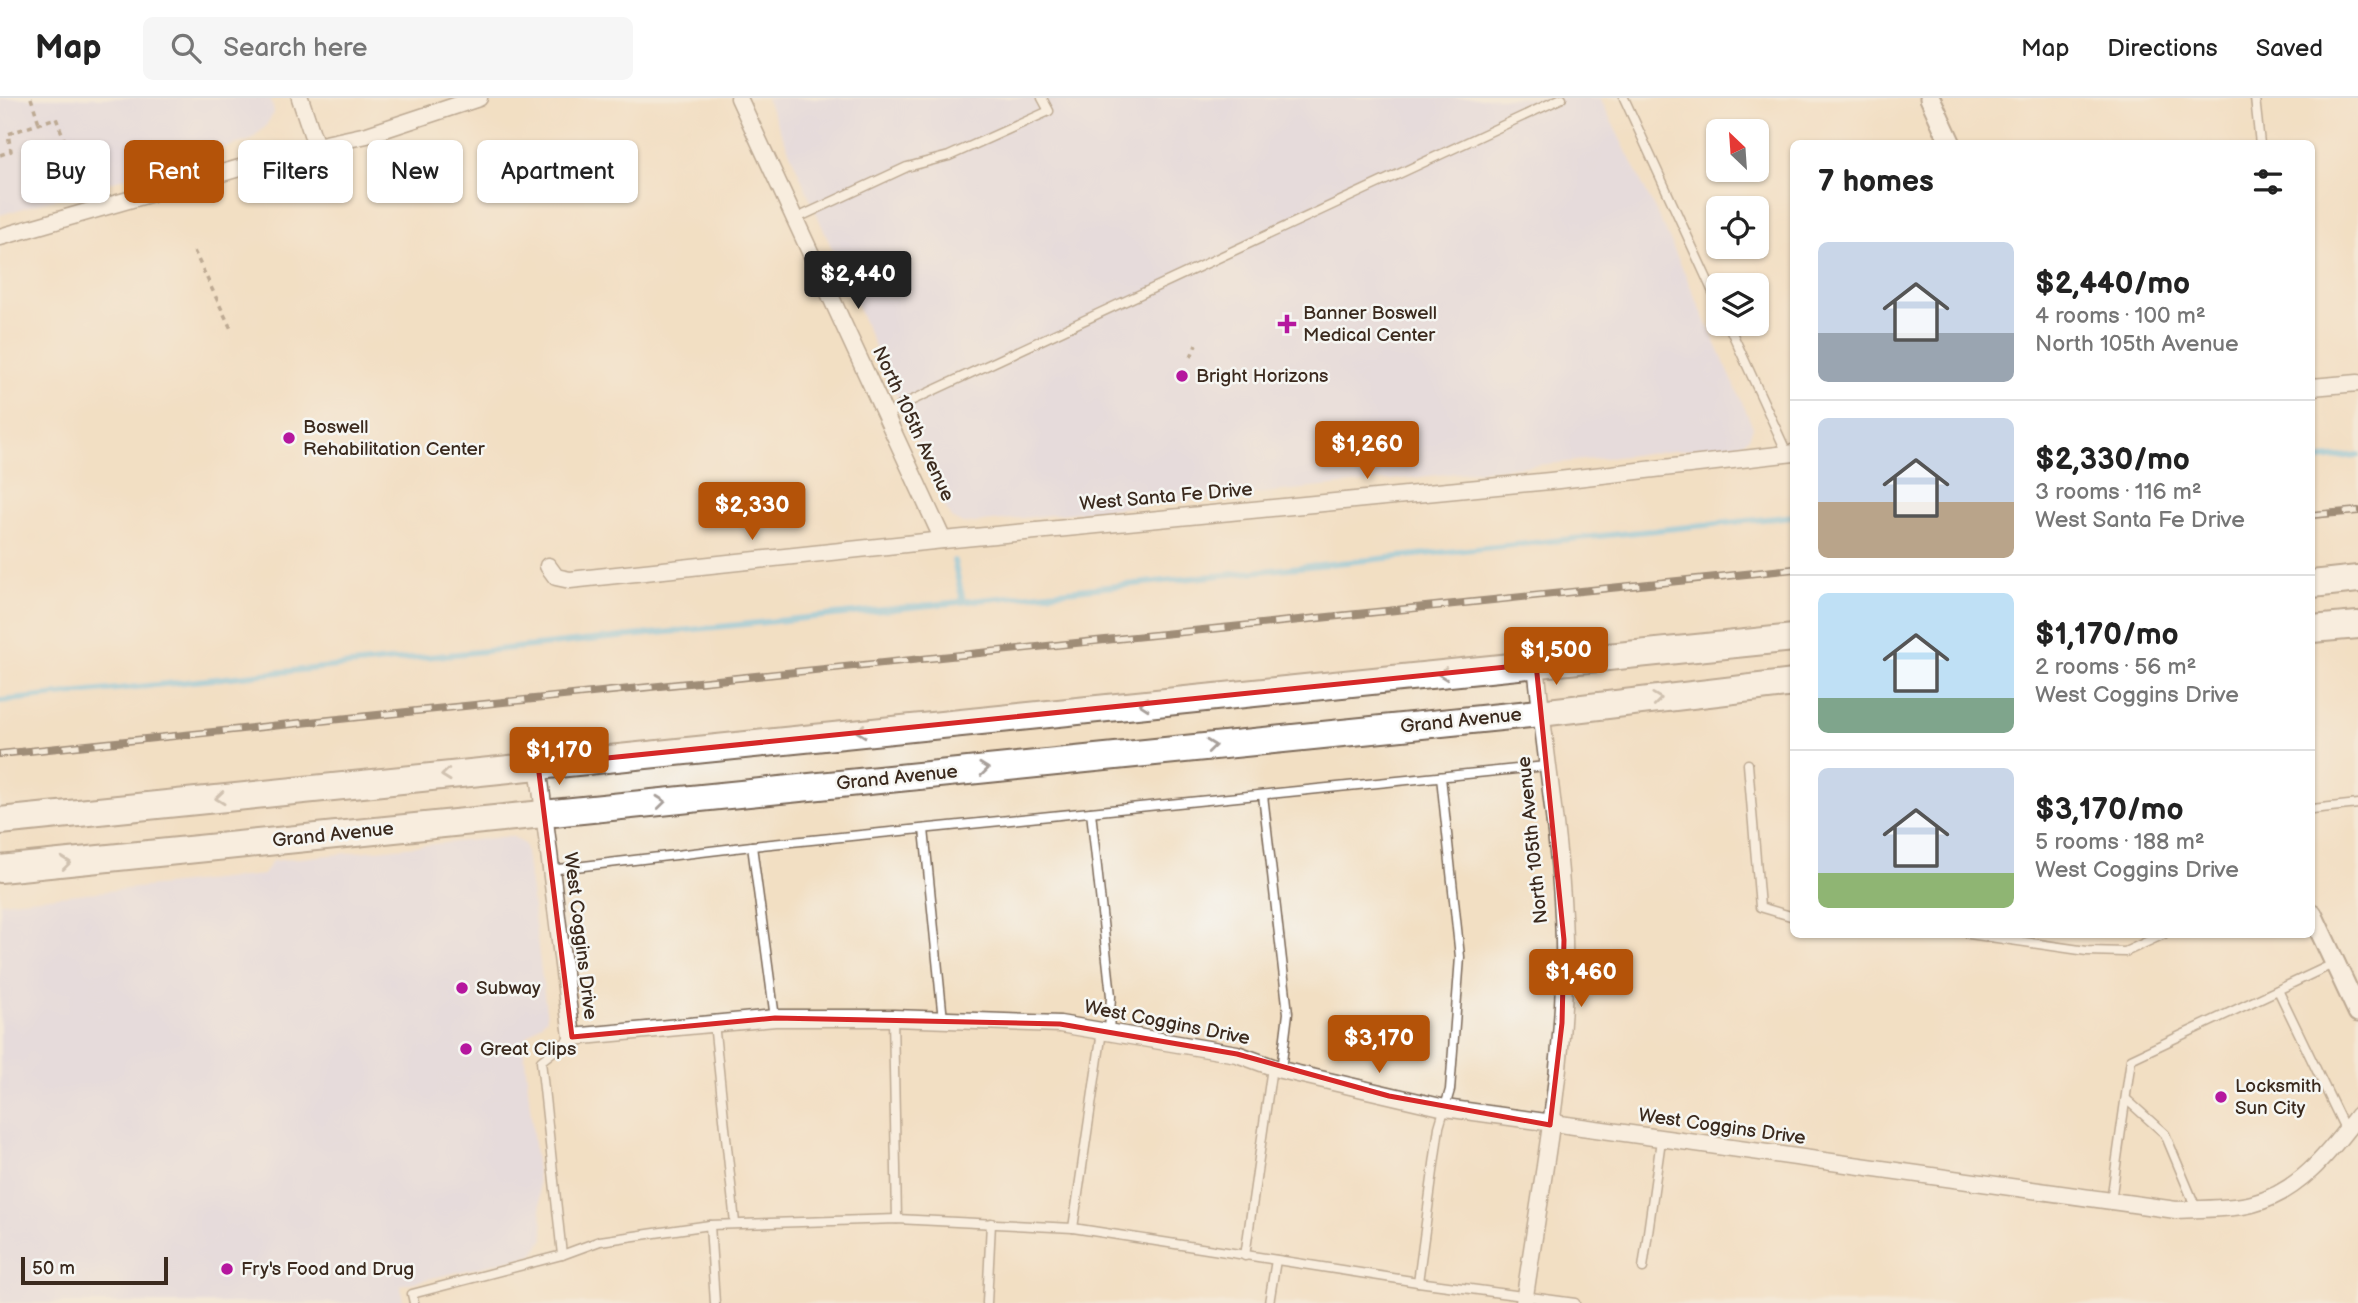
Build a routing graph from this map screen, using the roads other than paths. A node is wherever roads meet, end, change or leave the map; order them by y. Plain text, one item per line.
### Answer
1 (300, 98) edge
2 (479, 98) edge
3 (739, 98) edge
4 (1042, 98) edge
5 (1562, 98) edge
6 (1624, 98) edge
7 (1930, 98) edge
8 (2255, 98) edge
9 (314, 140) edge
10 (344, 140) edge
11 (1949, 140) edge
12 (2260, 140) edge
13 (238, 168) edge
14 (795, 219) junction
15 (0, 237) edge
16 (1706, 277) edge
17 (1734, 336) edge
18 (2358, 383) edge
19 (2315, 387) edge
20 (886, 416) junction
21 (1790, 453) edge
22 (943, 540) junction
23 (548, 566) dead end
24 (2358, 579) edge
25 (2315, 583) edge
26 (2358, 625) edge
27 (2315, 629) edge
28 (1790, 638) edge
29 (1536, 664) junction
30 (1790, 683) edge
31 (1540, 713) junction
32 (1748, 764) dead end
33 (538, 765) junction
34 (1546, 766) junction
35 (1441, 777) junction
36 (1263, 795) junction
37 (2358, 804) edge
38 (2315, 809) edge
39 (1091, 812) junction
40 (544, 813) junction
41 (0, 821) edge
42 (924, 829) junction
43 (752, 846) junction
44 (0, 869) edge
45 (550, 870) junction
46 (1790, 916) edge
47 (2315, 920) edge
48 (1997, 938) edge
49 (2156, 938) edge
50 (2335, 963) junction
51 (2278, 990) junction
52 (2358, 1012) edge
53 (775, 1018) junction
54 (893, 1018) junction
55 (943, 1020) junction
56 (713, 1023) junction
57 (1106, 1032) junction
58 (572, 1037) junction
59 (1276, 1069) junction
60 (2126, 1099) junction
61 (1445, 1108) junction
62 (2358, 1115) edge
63 (1550, 1125) junction
64 (2346, 1131) junction
65 (1661, 1140) junction
66 (2111, 1201) junction
67 (2196, 1209) junction
68 (897, 1219) junction
69 (735, 1223) junction
70 (991, 1223) junction
71 (710, 1225) junction
72 (1073, 1228) junction
73 (562, 1255) junction
74 (1245, 1256) junction
75 (1276, 1260) junction
76 (1643, 1268) dead end
77 (1418, 1282) junction
78 (1524, 1300) edge
79 (414, 1303) edge
80 (715, 1303) edge
81 (987, 1303) edge
82 (1269, 1303) edge
83 (1576, 1303) edge

1 - 9 street
2 - 10 street
3 - 14 street, North 105th Avenue
4 - 14 lane
5 - 20 lane
6 - 16 lane
7 - 11 street
8 - 12 lane
13 - 15 street
14 - 20 street, North 105th Avenue
17 - 21 lane
18 - 19 street
20 - 22 street, North 105th Avenue
21 - 22 street, West Santa Fe Drive
22 - 23 street, West Santa Fe Drive
24 - 25 highway
26 - 27 highway
28 - 29 highway
29 - 31 street, North 105th Avenue
29 -> 33 highway
31 -> 30 highway, Grand Avenue
31 - 34 street, North 105th Avenue
40 -> 31 highway, Grand Avenue
32 - 46 lane
33 - 40 street, West Coggins Drive
33 -> 41 highway
34 - 35 lane
34 - 63 street, North 105th Avenue
35 - 36 lane
35 - 61 lane
36 - 39 lane
36 - 59 lane
37 - 38 lane
39 - 42 lane
39 - 57 lane
44 -> 40 highway, Grand Avenue
40 - 45 street, West Coggins Drive
42 - 43 lane
42 - 55 lane
43 - 45 lane
43 - 53 lane
45 - 58 street, West Coggins Drive
47 - 50 street
48 - 49 lane
50 - 51 lane
50 - 52 street
51 - 60 lane
51 - 64 lane
53 - 54 street, West Coggins Drive
53 - 56 street, West Coggins Drive
54 - 55 street, West Coggins Drive
54 - 68 lane
55 - 57 street, West Coggins Drive
56 - 58 street, West Coggins Drive
56 - 69 lane
57 - 59 street, West Coggins Drive
57 - 72 lane
58 - 73 lane
59 - 61 street, West Coggins Drive
59 - 74 lane
60 - 66 lane
60 - 67 lane
61 - 63 street, West Coggins Drive
61 - 77 lane
62 - 64 street, West Coggins Drive
63 - 65 street, West Coggins Drive
63 - 78 street, North 105th Avenue
64 - 67 street, West Coggins Drive
65 - 66 street, West Coggins Drive
65 - 76 lane
66 - 67 street, West Coggins Drive
68 - 69 lane
68 - 70 lane
69 - 71 lane
70 - 72 lane
70 - 81 lane
71 - 73 lane
71 - 80 lane
72 - 74 lane
73 - 79 lane
74 - 75 lane
75 - 77 lane
75 - 82 lane
77 - 78 lane
78 - 83 lane

